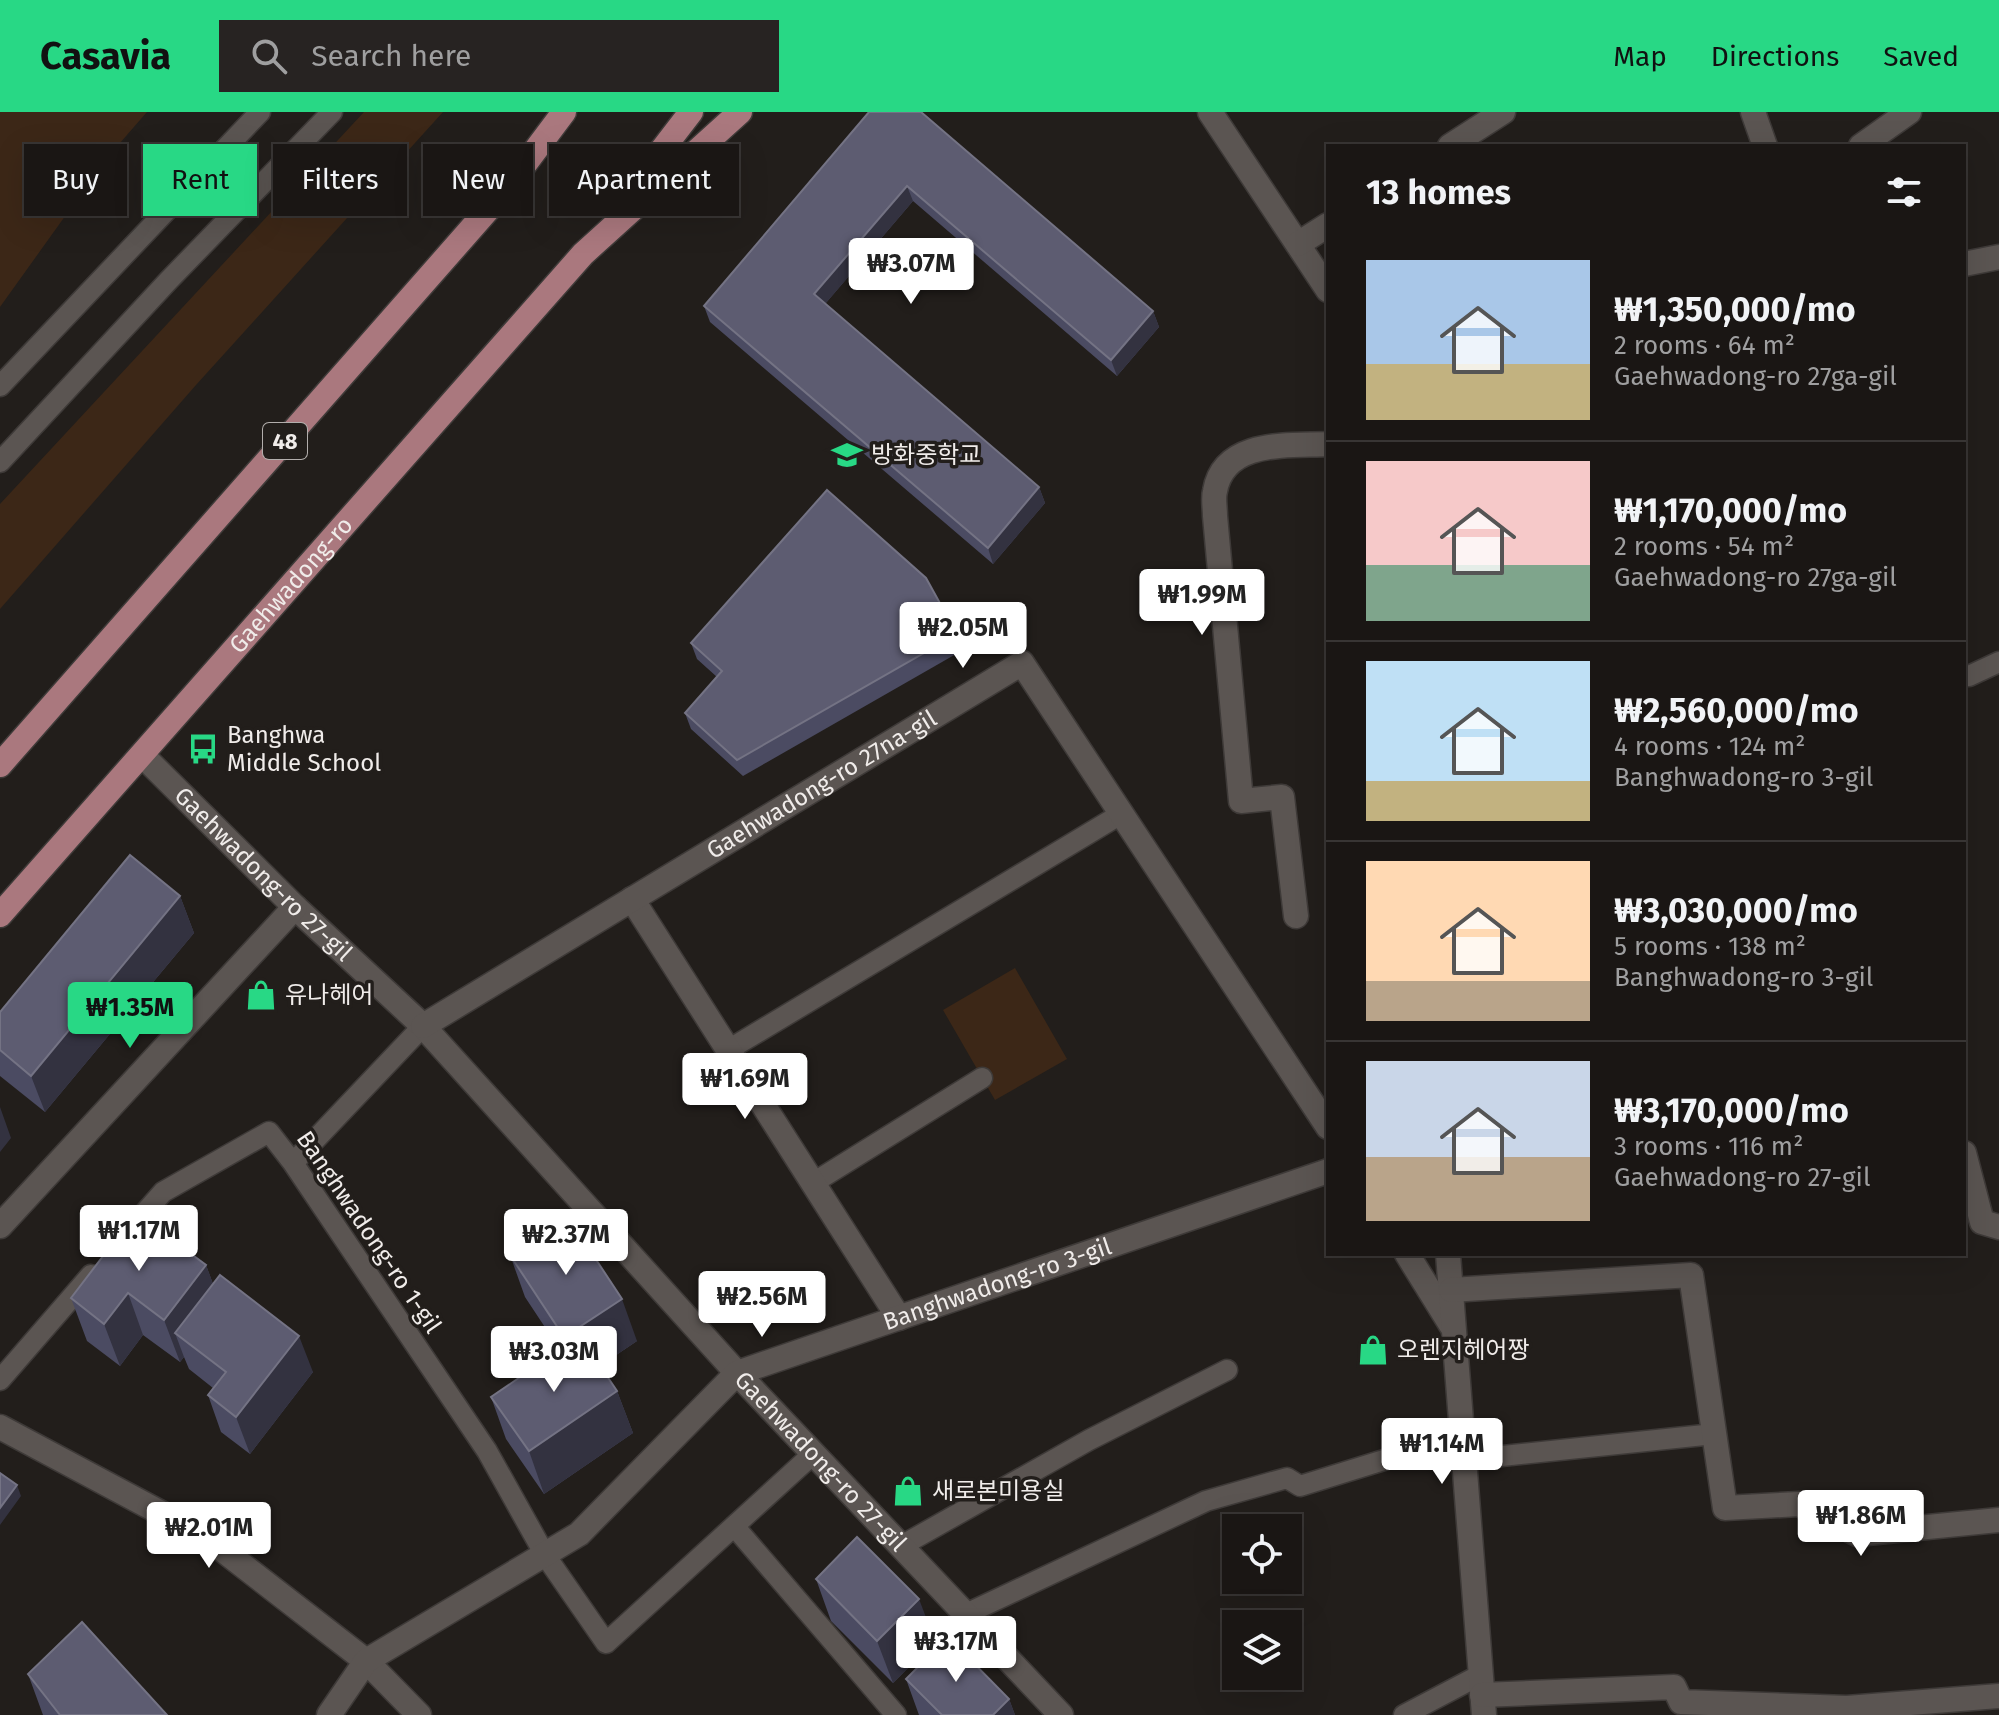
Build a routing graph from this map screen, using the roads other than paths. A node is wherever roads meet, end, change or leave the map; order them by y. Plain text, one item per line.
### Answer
1 (260, 112) edge
2 (332, 112) edge
3 (564, 112) edge
4 (584, 112) edge
5 (691, 112) edge
6 (740, 112) edge
7 (1210, 112) edge
8 (1503, 112) edge
9 (1753, 112) edge
10 (1909, 112) edge
11 (1453, 144) edge
12 (1764, 144) edge
13 (1864, 144) edge
14 (533, 153) edge
15 (533, 162) edge
16 (482, 216) edge
17 (1326, 226) edge
18 (1298, 244) junction
19 (583, 254) junction
20 (1999, 257) edge
21 (1966, 264) edge
22 (1326, 287) edge
23 (0, 386) edge
24 (1326, 444) edge
25 (0, 462) edge
26 (1999, 662) edge
27 (1969, 676) dead end
28 (142, 755) junction
29 (0, 765) edge
30 (1121, 814) junction
31 (632, 899) junction
32 (295, 907) junction
33 (0, 915) edge
34 (1296, 916) dead end
35 (423, 1026) junction
36 (728, 1050) junction
37 (982, 1078) dead end
38 (1326, 1124) edge
39 (1966, 1161) edge
40 (293, 1163) junction
41 (1326, 1172) edge
42 (813, 1183) junction
43 (0, 1226) edge
44 (1999, 1227) edge
45 (1408, 1256) edge
46 (1448, 1256) edge
47 (1451, 1290) junction
48 (899, 1318) junction
49 (1454, 1330) junction
50 (1227, 1370) dead end
51 (737, 1373) junction
52 (0, 1380) edge
53 (0, 1427) edge
54 (1714, 1434) junction
55 (813, 1454) junction
56 (1464, 1460) junction
57 (1999, 1520) edge
58 (734, 1526) junction
59 (901, 1546) junction
60 (545, 1555) junction
61 (966, 1614) junction
62 (366, 1661) junction
63 (1482, 1695) edge
64 (1999, 1696) edge
65 (1841, 1711) edge
66 (329, 1715) edge
67 (419, 1715) edge
68 (896, 1715) edge
69 (1061, 1715) edge
70 (1404, 1715) edge

1 - 23 lane
2 - 25 lane
3 - 14 main road, 48
4 - 15 main road
5 - 19 main road, Gaehwadong-ro
6 - 19 main road, Gaehwadong-ro
7 - 18 street
8 - 11 street
9 - 12 street
10 - 13 street
16 - 29 main road, 48
17 - 18 street
18 - 22 street
19 - 28 main road, Gaehwadong-ro
20 - 21 street
24 - 34 street
26 - 27 lane
28 - 32 street, Gaehwadong-ro 27-gil
28 - 33 main road, Gaehwadong-ro
30 - 31 street, Gaehwadong-ro 27na-gil
30 - 36 lane
30 - 38 street, Gaehwadong-ro 27na-gil
31 - 35 street, Gaehwadong-ro 27na-gil
31 - 36 street
32 - 35 street, Gaehwadong-ro 27-gil
32 - 43 street
35 - 40 lane
35 - 51 street, Gaehwadong-ro 27-gil
36 - 42 street
37 - 42 lane
39 - 44 street
40 - 52 lane, Banghwadong-ro 1-gil
40 - 60 lane, Banghwadong-ro 1-gil
41 - 48 street, Banghwadong-ro 3-gil
42 - 48 street
45 - 49 street
46 - 47 street
47 - 49 street
47 - 54 street
48 - 51 street, Banghwadong-ro 3-gil
49 - 56 street
50 - 59 lane
51 - 55 street, Gaehwadong-ro 27-gil
51 - 60 street, Banghwadong-ro 3-gil
53 - 62 street
54 - 56 lane
54 - 57 street
55 - 58 lane
55 - 59 street, Gaehwadong-ro 27-gil
56 - 61 lane
56 - 63 street
58 - 60 lane
58 - 68 lane
59 - 61 street, Gaehwadong-ro 27-gil
60 - 62 street, Banghwadong-ro 3-gil
61 - 69 street, Gaehwadong-ro 27-gil
62 - 66 street, Banghwadong-ro 3-gil
62 - 67 street
63 - 65 street
63 - 70 lane
64 - 65 street

